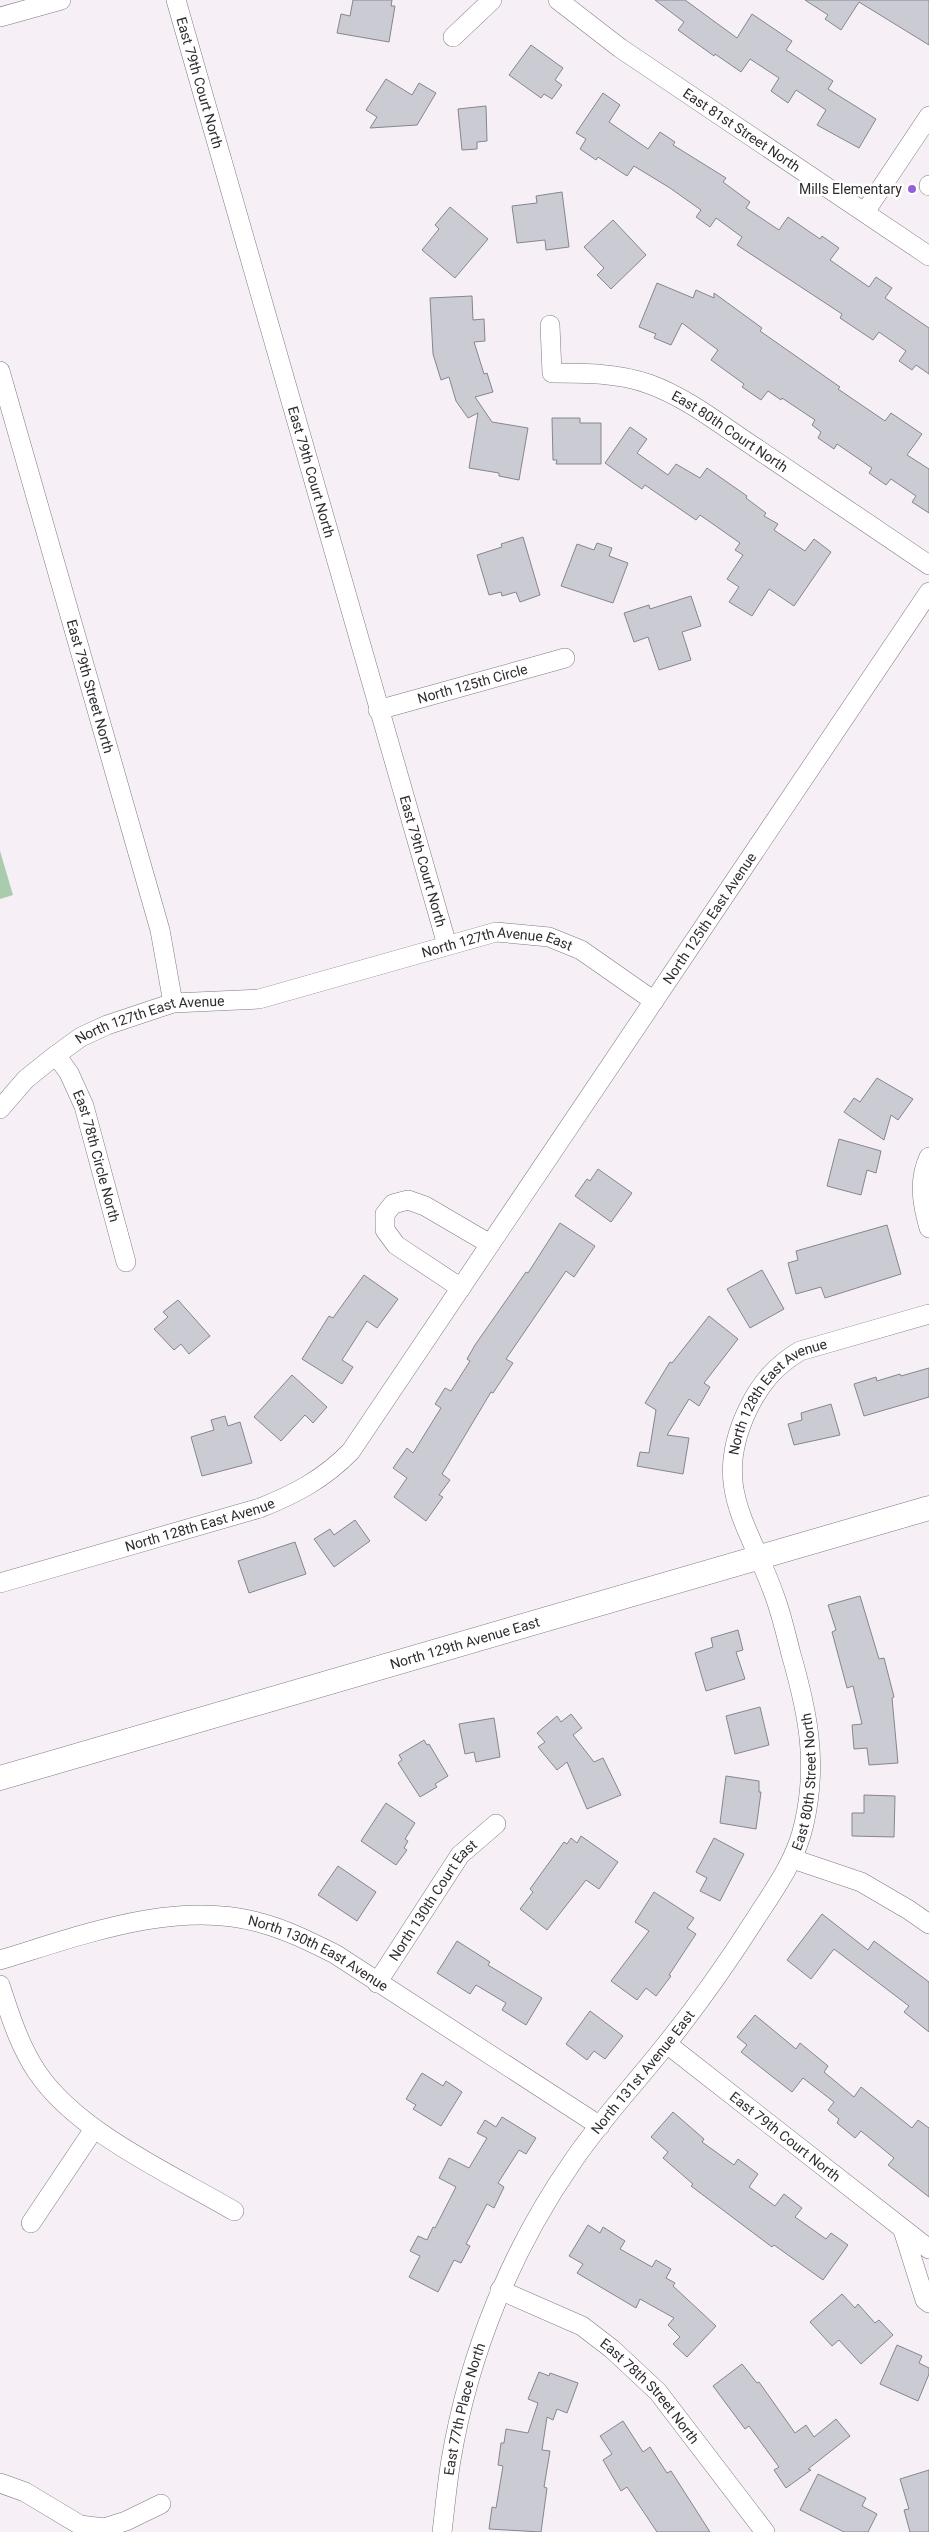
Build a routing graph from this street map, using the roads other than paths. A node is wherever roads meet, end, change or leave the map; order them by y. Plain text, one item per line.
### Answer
1 (61, 0) edge
2 (176, 0) edge
3 (492, 0) edge
4 (558, 0) edge
5 (0, 17) edge
6 (453, 37) dead end
7 (929, 118) edge
8 (865, 212) junction
9 (929, 256) edge
10 (550, 325) dead end
11 (0, 371) edge
12 (929, 565) edge
13 (929, 592) edge
14 (565, 658) dead end
15 (378, 710) junction
16 (447, 945) junction
17 (326, 981) joint
18 (654, 1001) junction
19 (173, 1003) junction
20 (56, 1055) junction
21 (0, 1109) edge
22 (929, 1157) edge
23 (929, 1228) edge
24 (490, 1244) junction
25 (126, 1262) dead end
26 (461, 1288) junction
27 (929, 1314) edge
28 (370, 1422) joint
29 (929, 1508) edge
30 (758, 1558) junction
31 (0, 1583) edge
32 (1, 1775) edge
33 (496, 1824) dead end
34 (793, 1859) junction
35 (929, 1924) edge
36 (0, 1960) edge
37 (378, 1983) junction
38 (0, 1985) edge
39 (667, 2044) junction
40 (600, 2126) junction
41 (94, 2129) junction
42 (234, 2211) dead end
43 (31, 2222) dead end
44 (903, 2230) junction
45 (929, 2249) edge
46 (500, 2290) junction
47 (929, 2303) edge
48 (0, 2483) edge
49 (160, 2504) dead end
50 (442, 2532) edge
51 (765, 2532) edge

1 - 5 street
2 - 15 street, East 79th Court North
3 - 6 street
4 - 8 street, East 81st Street North
7 - 8 street
8 - 9 street, East 81st Street North
10 - 12 street, East 80th Court North
11 - 19 street, East 79th Street North
13 - 18 street, North 125th East Avenue
14 - 15 street, North 125th Circle
15 - 16 street, East 79th Court North
16 - 17 street, North 127th Avenue East
16 - 18 street, North 127th Avenue East
17 - 19 street, North 127th East Avenue
18 - 24 street, North 125th East Avenue
19 - 20 street, North 127th East Avenue
20 - 21 street, North 127th East Avenue
20 - 25 street, East 78th Circle North
22 - 23 street
24 - 26 street, North 125th East Avenue
24 - 26 street
26 - 28 street, North 125th East Avenue
27 - 30 street, North 128th East Avenue
28 - 31 street, North 128th East Avenue
29 - 30 main road, North 129th Avenue East
30 - 32 main road, North 129th Avenue East
30 - 34 street, East 80th Street North
33 - 37 street, North 130th Court East
34 - 35 street, East 80th Street North
34 - 39 street, North 131st Avenue East
36 - 37 street, North 130th East Avenue
37 - 40 street, North 130th East Avenue
38 - 41 street
39 - 40 street, North 131st Avenue East
39 - 44 street, East 79th Court North
40 - 46 street, North 131st Avenue East
41 - 42 street
41 - 43 street
44 - 45 street, East 79th Court North
44 - 47 street
46 - 50 street, East 77th Place North
46 - 51 street, East 78th Street North
48 - 49 street

